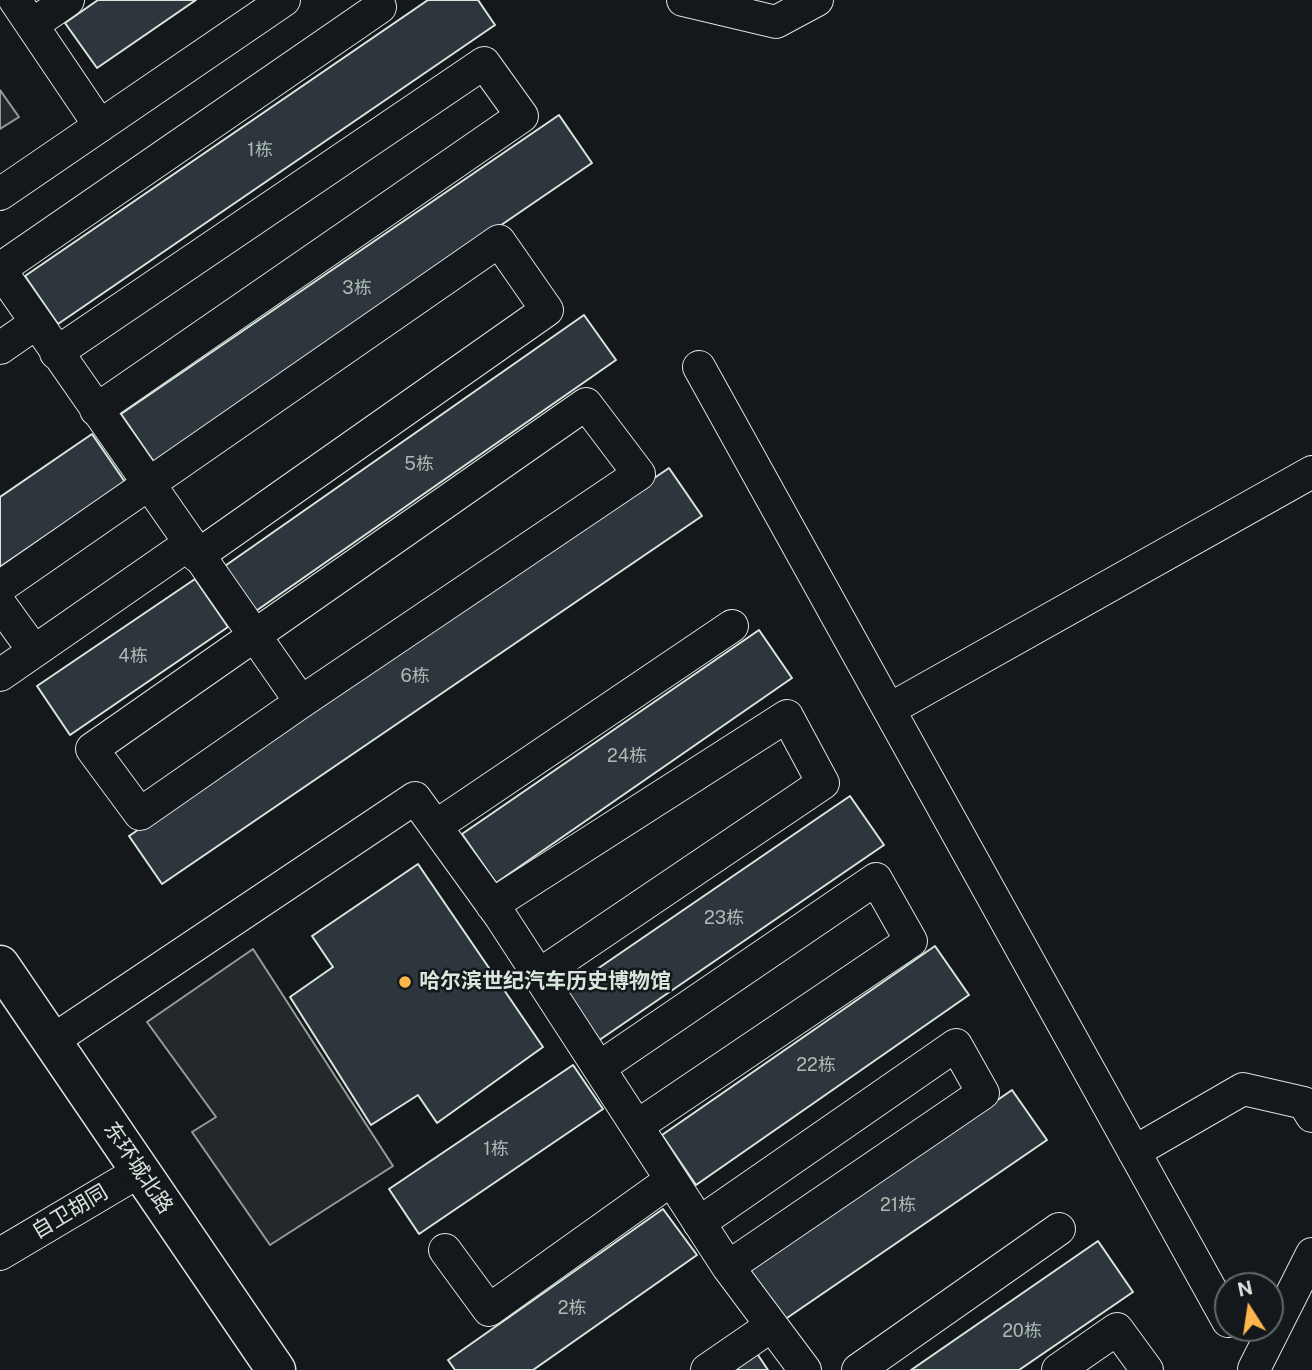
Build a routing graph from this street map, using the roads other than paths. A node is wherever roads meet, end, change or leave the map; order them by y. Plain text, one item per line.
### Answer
1 (68, 0) edge
2 (284, 0) edge
3 (683, 0) edge
4 (817, 0) edge
5 (380, 7) dead end
6 (24, 13) edge
7 (100, 125) junction
8 (0, 194) edge
9 (0, 270) edge
10 (36, 323) junction
11 (0, 348) edge
12 (56, 353) junction
13 (699, 367) dead end
14 (96, 410) junction
15 (1312, 472) edge
16 (147, 484) junction
17 (193, 550) junction
18 (0, 587) edge
19 (0, 604) edge
20 (732, 626) dead end
21 (254, 636) junction
22 (34, 651) junction
23 (0, 675) edge
24 (301, 702) junction
25 (890, 709) junction
26 (436, 826) junction
27 (492, 905) junction
28 (0, 965) edge
29 (539, 975) junction
30 (51, 1041) junction
31 (600, 1068) junction
32 (1312, 1116) edge
33 (637, 1126) junction
34 (1134, 1152) junction
35 (140, 1171) junction
36 (671, 1180) junction
37 (699, 1223) junction
38 (1059, 1230) dead end
39 (445, 1250) dead end
40 (0, 1254) edge
41 (1312, 1254) edge
42 (728, 1268) junction
43 (1214, 1296) edge
44 (771, 1326) junction
45 (1240, 1342) edge
46 (1255, 1369) edge
47 (276, 1370) edge
48 (707, 1370) edge
49 (805, 1370) edge
50 (858, 1370) edge
51 (1058, 1370) edge
52 (1147, 1370) edge

1 - 6 street
2 - 7 street
3 - 4 street
5 - 9 street
6 - 7 street
7 - 8 street
9 - 10 street
10 - 11 street
10 - 12 street
12 - 14 street
12 - 14 street
13 - 25 street
14 - 16 street
15 - 25 street
16 - 17 street
16 - 17 street
16 - 18 street
17 - 21 street
17 - 22 street
19 - 22 street
20 - 26 street
21 - 24 street
21 - 24 street
21 - 24 street
22 - 23 street
25 - 34 street
26 - 27 street
26 - 30 street
27 - 29 street
27 - 29 street
28 - 30 main road, 东环城北路
29 - 31 street
30 - 35 main road, 东环城北路
31 - 33 street
31 - 33 street
32 - 34 street
33 - 36 street
34 - 43 street
35 - 40 street, 自卫胡同
35 - 47 main road, 东环城北路
36 - 37 street
36 - 39 street
37 - 42 street
37 - 42 street
38 - 50 street
41 - 46 street
42 - 44 street
44 - 48 street
44 - 49 street
45 - 46 street
51 - 52 street

